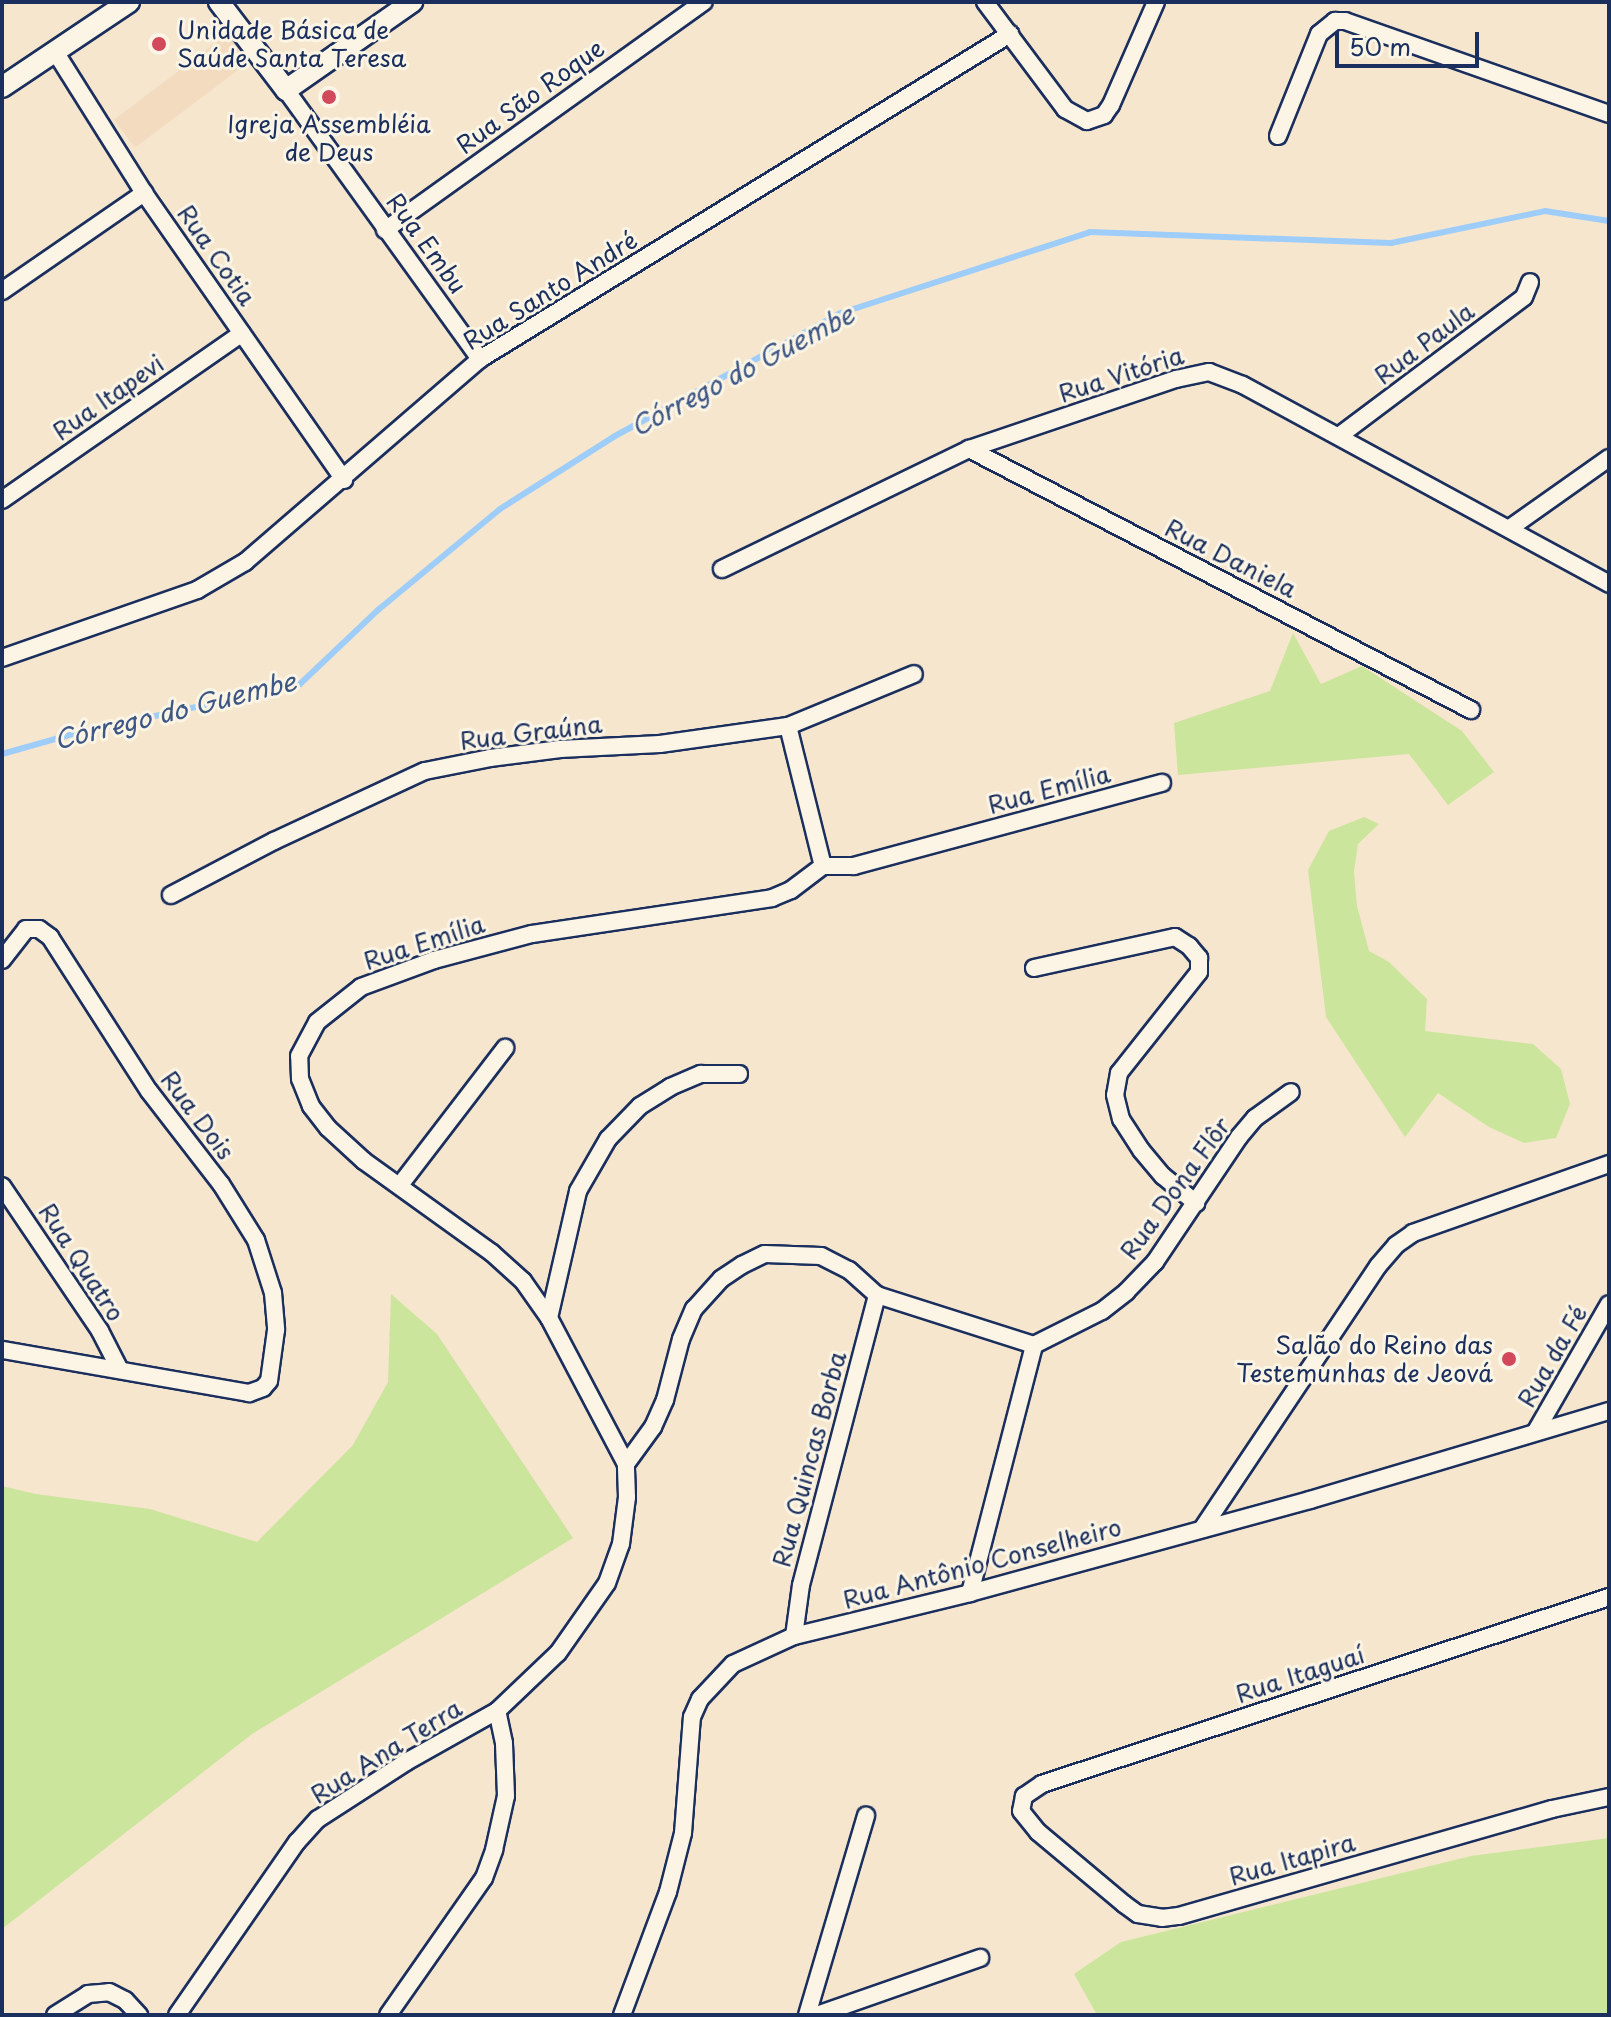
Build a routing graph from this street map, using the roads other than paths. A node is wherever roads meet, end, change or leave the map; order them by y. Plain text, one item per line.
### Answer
1 (129, 2) edge
2 (219, 2) edge
3 (412, 2) edge
4 (704, 2) edge
5 (985, 2) edge
6 (1156, 2) edge
7 (1010, 34) junction
8 (56, 53) junction
9 (2, 87) edge
10 (286, 90) junction
11 (1609, 114) edge
12 (1278, 136) dead end
13 (144, 193) junction
14 (385, 230) junction
15 (1530, 282) dead end
16 (2, 291) edge
17 (242, 333) junction
18 (480, 359) junction
19 (1339, 436) junction
20 (969, 449) junction
21 (1609, 458) edge
22 (344, 480) junction
23 (2, 500) edge
24 (1510, 528) junction
25 (722, 569) dead end
26 (1609, 584) edge
27 (2, 658) edge
28 (914, 674) dead end
29 (1471, 710) dead end
30 (788, 726) junction
31 (1162, 783) dead end
32 (823, 866) junction
33 (171, 895) dead end
34 (2, 960) edge
35 (1034, 968) dead end
36 (505, 1048) dead end
37 (739, 1074) dead end
38 (1291, 1092) dead end
39 (1609, 1164) edge
40 (400, 1185) junction
41 (2, 1186) edge
42 (1196, 1203) junction
43 (877, 1295) junction
44 (1609, 1304) edge
45 (549, 1318) junction
46 (1034, 1345) junction
47 (2, 1350) edge
48 (119, 1368) junction
49 (1609, 1411) edge
50 (1536, 1431) junction
51 (626, 1464) junction
52 (1202, 1529) junction
53 (970, 1593) junction
54 (1609, 1597) edge
55 (794, 1636) junction
56 (497, 1711) junction
57 (1609, 1797) edge
58 (1021, 1811) joint
59 (866, 1816) dead end
60 (980, 1958) dead end
61 (392, 2010) edge
62 (55, 2015) edge
63 (139, 2015) edge
64 (177, 2015) edge
65 (622, 2015) edge
66 (807, 2015) edge
67 (817, 2015) edge

1 - 8 street
2 - 10 street, Rua Embu
3 - 10 street
4 - 14 street, Rua São Roque
5 - 7 street
6 - 7 street
7 - 18 street, Rua Santo André
8 - 9 street
8 - 13 street, Rua Cotia
10 - 14 street, Rua Embu
11 - 12 street
13 - 16 street
13 - 17 street, Rua Cotia
14 - 18 street, Rua Embu
15 - 19 street, Rua Paula
17 - 22 street, Rua Cotia
17 - 23 street, Rua Itapevi
18 - 22 street, Rua Santo André
19 - 20 street, Rua Vitória
19 - 24 street, Rua Vitória
20 - 25 street, Rua Vitória
20 - 29 street, Rua Daniela
21 - 24 street
22 - 27 street, Rua Santo André
24 - 26 street, Rua Vitória
28 - 30 street, Rua Graúna
30 - 32 street
30 - 33 street, Rua Graúna
31 - 32 street, Rua Emília
32 - 40 street, Rua Emília
34 - 48 street, Rua Dois
35 - 42 street
36 - 40 street
37 - 45 street
38 - 42 street, Rua Dona Flôr
39 - 52 street
40 - 45 street, Rua Emília
41 - 48 street, Rua Quatro
42 - 46 street, Rua Dona Flôr
43 - 46 street
43 - 51 street
43 - 55 street, Rua Quincas Borba
44 - 50 street, Rua da Fé
45 - 51 street, Rua Emília
46 - 53 street
47 - 48 street
49 - 50 street, Rua Antônio Conselheiro
50 - 52 street, Rua Antônio Conselheiro
51 - 56 street, Rua Emília
52 - 53 street, Rua Antônio Conselheiro
53 - 55 street, Rua Antônio Conselheiro
54 - 58 street, Rua Itaguaí
55 - 65 street, Rua Antônio Conselheiro
56 - 61 street
56 - 64 street, Rua Ana Terra
57 - 58 street, Rua Itapira
59 - 66 street
60 - 67 street
62 - 63 street

